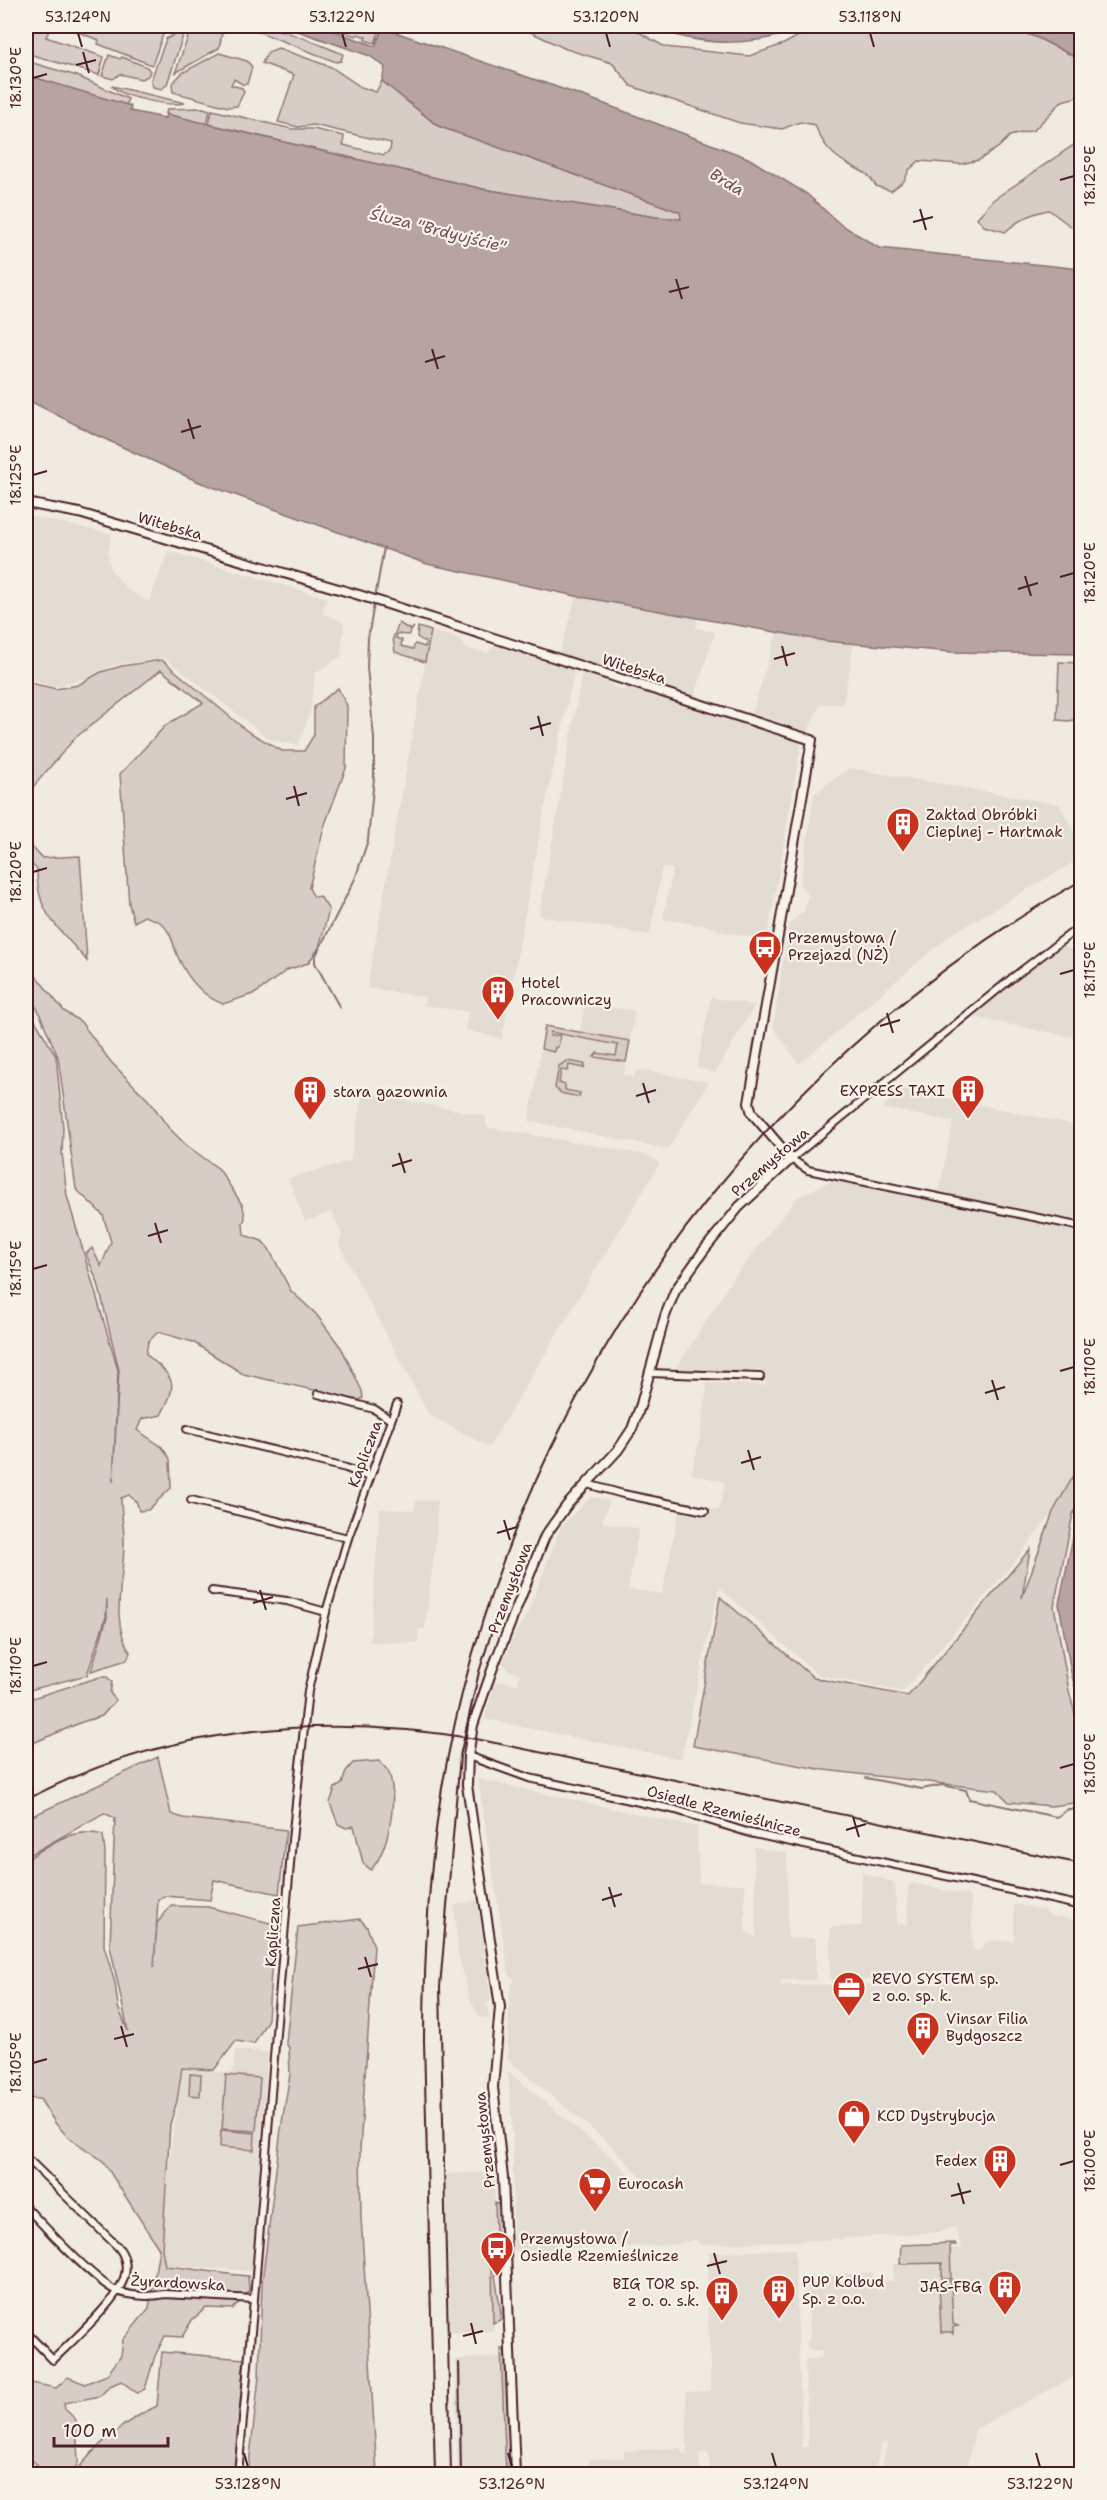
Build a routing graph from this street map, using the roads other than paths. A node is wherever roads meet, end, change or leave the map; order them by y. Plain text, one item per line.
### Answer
1 (26, 503) edge
2 (1082, 925) edge
3 (791, 1159) junction
4 (1082, 1227) edge
5 (649, 1373) junction
6 (760, 1377) dead end
7 (318, 1394) dead end
8 (397, 1404) dead end
9 (391, 1420) junction
10 (187, 1429) dead end
11 (369, 1477) junction
12 (587, 1484) junction
13 (191, 1500) dead end
14 (705, 1512) dead end
15 (348, 1538) junction
16 (212, 1590) dead end
17 (326, 1612) junction
18 (468, 1756) junction
19 (1082, 1906) edge
20 (26, 2164) edge
21 (26, 2207) edge
22 (117, 2292) junction
23 (254, 2299) junction
24 (26, 2332) edge
25 (26, 2467) edge
26 (31, 2475) edge
27 (238, 2475) edge
28 (514, 2475) edge

1 - 3 street, Witebska
2 - 3 street, Przemysłowa
3 - 4 street
3 - 5 street, Przemysłowa
5 - 6 street
5 - 12 street, Przemysłowa
7 - 9 street
8 - 9 street, Kapliczna
9 - 11 street, Kapliczna
10 - 11 street
11 - 15 street, Kapliczna
12 - 14 street
12 - 18 street, Przemysłowa
13 - 15 street
15 - 17 street, Kapliczna
16 - 17 street
17 - 23 street, Kapliczna
18 - 19 street, Osiedle Rzemieślnicze
18 - 28 street, Przemysłowa
20 - 22 street
21 - 22 street, Żyrardowska
22 - 23 street, Żyrardowska
22 - 24 street
23 - 27 street, Kapliczna
25 - 26 main road

